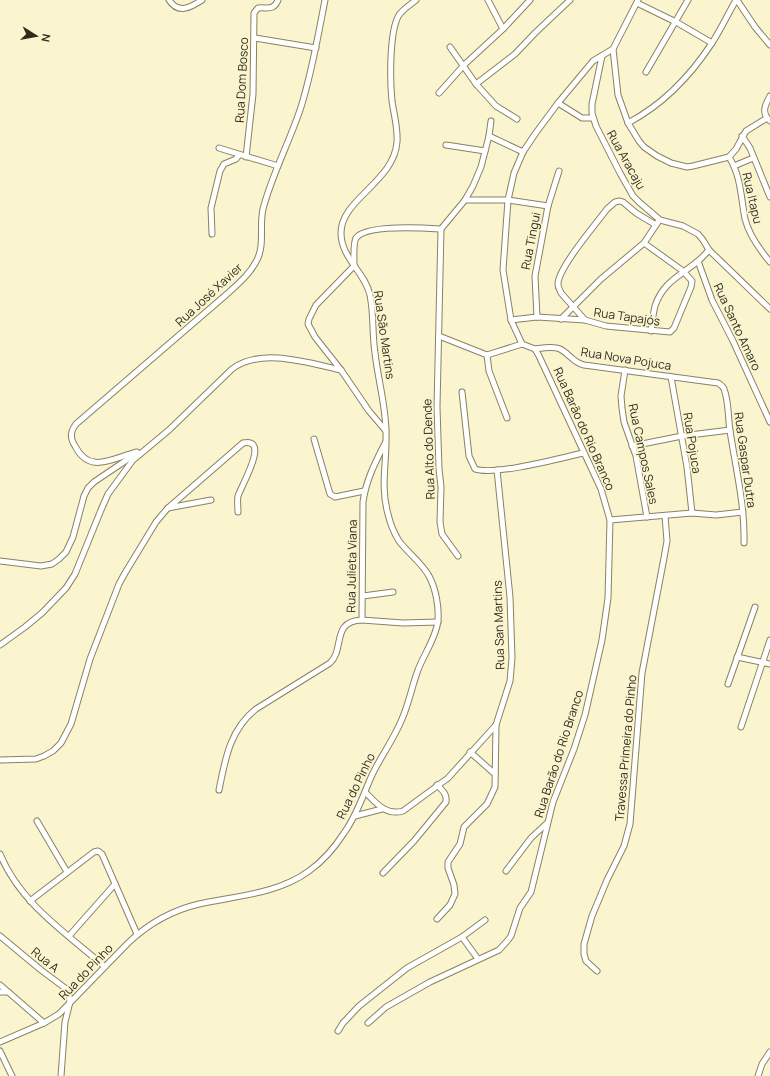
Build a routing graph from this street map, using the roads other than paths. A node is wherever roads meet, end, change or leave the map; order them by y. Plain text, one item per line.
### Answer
1 (169, 0) edge
2 (202, 0) edge
3 (278, 0) edge
4 (324, 0) edge
5 (416, 0) edge
6 (488, 0) edge
7 (530, 0) edge
8 (570, 0) edge
9 (688, 0) edge
10 (736, 0) edge
11 (638, 2) edge
12 (676, 22) junction
13 (502, 29) junction
14 (254, 38) junction
15 (712, 43) junction
16 (770, 45) edge
17 (450, 46) dead end
18 (316, 48) junction
19 (613, 50) junction
20 (602, 56) junction
21 (464, 65) junction
22 (646, 72) dead end
23 (476, 84) junction
24 (439, 93) dead end
25 (770, 96) edge
26 (558, 103) junction
27 (593, 118) junction
28 (517, 119) dead end
29 (769, 120) edge
30 (491, 121) dead end
31 (628, 123) junction
32 (489, 136) junction
33 (742, 136) junction
34 (446, 145) dead end
35 (219, 148) dead end
36 (485, 151) junction
37 (523, 152) junction
38 (239, 155) junction
39 (246, 157) junction
40 (729, 157) junction
41 (753, 158) junction
42 (278, 166) junction
43 (734, 166) junction
44 (559, 171) dead end
45 (770, 197) edge
46 (465, 200) junction
47 (508, 200) junction
48 (548, 206) junction
49 (660, 220) junction
50 (656, 225) junction
51 (441, 229) junction
52 (212, 234) dead end
53 (644, 242) junction
54 (709, 250) junction
55 (698, 261) junction
56 (770, 262) edge
57 (354, 266) junction
58 (683, 271) junction
59 (572, 306) junction
60 (769, 308) edge
61 (770, 313) edge
62 (537, 317) junction
63 (561, 319) junction
64 (511, 320) junction
65 (585, 320) junction
66 (651, 331) junction
67 (439, 336) junction
68 (522, 344) junction
69 (535, 349) junction
70 (487, 355) junction
71 (341, 370) junction
72 (625, 370) junction
73 (671, 377) junction
74 (718, 383) joint
75 (462, 392) dead end
76 (507, 418) dead end
77 (770, 422) edge
78 (730, 430) junction
79 (386, 431) junction
80 (682, 436) junction
81 (314, 439) dead end
82 (386, 440) junction
83 (632, 446) junction
84 (144, 450) junction
85 (137, 452) junction
86 (583, 453) junction
87 (497, 470) junction
88 (364, 491) junction
89 (211, 500) dead end
90 (167, 509) junction
91 (238, 512) dead end
92 (742, 512) junction
93 (692, 513) junction
94 (666, 516) junction
95 (646, 517) junction
96 (610, 520) junction
97 (744, 544) dead end
98 (458, 556) dead end
99 (0, 561) edge
100 (393, 592) dead end
101 (362, 596) junction
102 (754, 607) dead end
103 (362, 620) junction
104 (438, 622) junction
105 (770, 640) edge
106 (0, 645) edge
107 (737, 657) junction
108 (763, 662) junction
109 (770, 664) edge
110 (728, 684) dead end
111 (496, 725) junction
112 (741, 726) dead end
113 (470, 752) junction
114 (0, 760) edge
115 (495, 774) junction
116 (437, 785) junction
117 (219, 790) dead end
118 (364, 792) junction
119 (382, 809) junction
120 (355, 816) junction
121 (37, 821) dead end
122 (547, 823) junction
123 (0, 854) edge
124 (506, 871) dead end
125 (67, 872) junction
126 (383, 873) dead end
127 (115, 884) junction
128 (30, 901) junction
129 (437, 919) dead end
130 (485, 920) dead end
131 (137, 934) junction
132 (0, 936) edge
133 (69, 936) junction
134 (462, 937) junction
135 (478, 960) junction
136 (104, 966) junction
137 (597, 971) dead end
138 (0, 985) edge
139 (0, 992) edge
140 (8, 992) junction
141 (70, 1002) junction
142 (44, 1023) junction
143 (368, 1023) dead end
144 (338, 1031) dead end
145 (0, 1042) edge
146 (0, 1051) edge
147 (770, 1052) edge
148 (12, 1076) edge
149 (61, 1076) edge
150 (758, 1076) edge

1 - 2 street
3 - 14 street, Rua Dom Bosco
4 - 18 street, Rua José Xavier
5 - 57 street, Rua São Martins
6 - 13 street
7 - 13 street
8 - 23 street
9 - 12 street
10 - 15 street
10 - 16 street
11 - 12 street
11 - 19 street
12 - 15 street
12 - 22 street
13 - 21 street
14 - 18 street
14 - 39 street, Rua Dom Bosco
15 - 31 street
17 - 21 street
18 - 42 street, Rua José Xavier
19 - 20 street
19 - 31 street
20 - 26 street
20 - 27 street, Rua Aracaju
21 - 23 street
21 - 24 street
23 - 28 street
25 - 29 street
26 - 27 street
26 - 37 street
27 - 49 street, Rua Aracaju
29 - 33 street
30 - 32 street
31 - 40 street
32 - 36 street
32 - 37 street
33 - 40 street
33 - 41 street
34 - 36 street
35 - 38 street
36 - 46 street
37 - 47 street
38 - 39 street
38 - 52 street
39 - 42 street
40 - 43 street, Rua Itapu
41 - 43 street
41 - 45 street
42 - 85 street, Rua José Xavier
43 - 56 street, Rua Itapu
44 - 48 street, Rua Tingui
46 - 47 street
46 - 51 street
47 - 48 street
47 - 64 street
48 - 62 street, Rua Tingui
49 - 50 street
49 - 54 street, Rua Aracaju
50 - 53 street
50 - 59 street
51 - 57 street
51 - 67 street, Rua Alto do Dende
53 - 58 street, Rua Tapajós
53 - 59 street
54 - 55 street
54 - 60 street, Rua Aracaju
55 - 58 street
55 - 77 street, Rua Santo Amaro
57 - 71 street
57 - 79 street, Rua São Martins
58 - 66 street
58 - 66 street, Rua Tapajós
59 - 63 street
59 - 65 street
60 - 61 street
62 - 63 street, Rua Tapajós
62 - 64 street, Rua Tapajós
63 - 65 street, Rua Tapajós
64 - 68 street
65 - 66 street, Rua Tapajós
67 - 70 street
67 - 98 street, Rua Alto do Dende
68 - 69 street
68 - 70 street
69 - 72 street, Rua Nova Pojuca
69 - 86 street, Rua Barão do Rio Branco
70 - 76 street
71 - 79 street
71 - 84 street
72 - 73 street, Rua Nova Pojuca
72 - 83 street, Rua Campos Sales
73 - 74 street, Rua Nova Pojuca
73 - 80 street, Rua Pojuca
74 - 78 street, Rua Gaspar Dutra
75 - 87 street
78 - 80 street
78 - 92 street, Rua Gaspar Dutra
79 - 82 street, Rua do Pinho
80 - 83 street
80 - 93 street, Rua Pojuca
81 - 88 street
82 - 88 street, Rua Julieta Viana
82 - 104 street, Rua do Pinho
83 - 95 street, Rua Campos Sales
84 - 85 street
84 - 106 street
85 - 99 street
86 - 87 street
86 - 96 street, Rua Barão do Rio Branco
87 - 111 street, Rua San Martins
88 - 101 street, Rua Julieta Viana
89 - 90 street
90 - 91 street
90 - 114 street
92 - 93 street
92 - 97 street, Rua Gaspar Dutra
93 - 94 street
94 - 95 street
94 - 137 street, Travessa Primeira do Pinho
95 - 96 street
96 - 122 street, Rua Barão do Rio Branco
100 - 101 street
101 - 103 street, Rua Julieta Viana
102 - 107 street
103 - 104 street, Rua Julieta Viana
103 - 117 street
104 - 118 street, Rua do Pinho
105 - 108 street
107 - 108 street
107 - 110 street
108 - 109 street
108 - 112 street
111 - 113 street, Rua San Martins
111 - 115 street
113 - 115 street
113 - 116 street, Rua San Martins
115 - 129 street
116 - 119 street, Rua San Martins
116 - 126 street
118 - 119 street
118 - 120 street, Rua do Pinho
119 - 120 street
120 - 131 street, Rua do Pinho
121 - 125 street
122 - 124 street
122 - 135 street, Rua Barão do Rio Branco
123 - 128 street
125 - 127 street
125 - 128 street
127 - 131 street
127 - 133 street
128 - 133 street
130 - 134 street
131 - 136 street, Rua do Pinho
132 - 141 street, Rua A
133 - 136 street
134 - 135 street
134 - 144 street
135 - 143 street, Rua Barão do Rio Branco
136 - 141 street, Rua do Pinho
138 - 140 street
139 - 140 street
140 - 142 street
141 - 142 street, Rua do Pinho
141 - 149 street
142 - 145 street, Rua do Pinho
146 - 148 street
147 - 150 street

